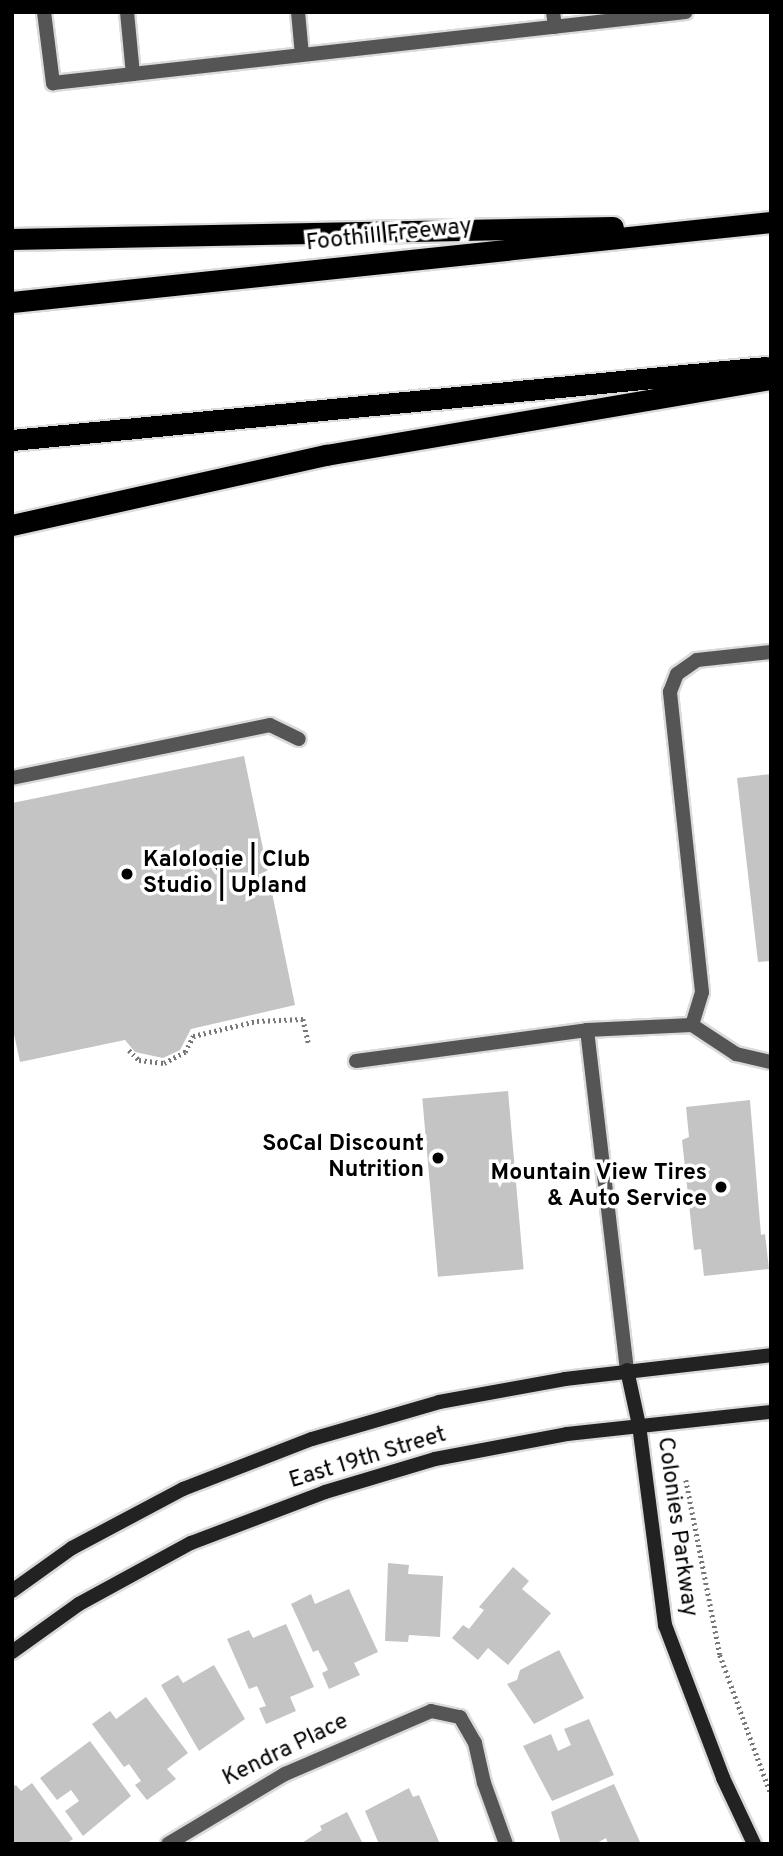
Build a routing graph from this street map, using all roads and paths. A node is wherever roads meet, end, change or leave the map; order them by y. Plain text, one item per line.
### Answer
1 (44, 12) edge
2 (127, 12) edge
3 (298, 12) edge
4 (686, 12) edge
5 (554, 19) edge
6 (302, 55) junction
7 (133, 74) junction
8 (771, 222) edge
9 (748, 225) junction
10 (12, 239) edge
11 (12, 302) edge
12 (771, 367) edge
13 (771, 379) edge
14 (12, 440) edge
15 (12, 525) edge
16 (771, 652) edge
17 (299, 739) dead end
18 (12, 778) edge
19 (692, 1025) junction
20 (587, 1030) junction
21 (309, 1045) dead end
22 (128, 1050) dead end
23 (356, 1061) dead end
24 (771, 1062) edge
25 (771, 1355) edge
26 (627, 1370) junction
27 (771, 1412) edge
28 (639, 1425) junction
29 (686, 1480) dead end
30 (12, 1591) edge
31 (12, 1652) edge
32 (771, 1794) edge
33 (168, 1844) edge
34 (506, 1844) edge
35 (754, 1844) edge

1 - 7 street
2 - 7 street
3 - 6 street
4 - 5 street
5 - 6 street
6 - 7 street
8 - 9 highway, Foothill Freeway
9 - 10 highway
9 - 11 highway, Foothill Freeway
12 - 14 highway
13 - 15 highway
16 - 19 street
17 - 18 street
19 - 20 street
19 - 24 street
20 - 23 street
20 - 26 street
21 - 22 path
25 - 26 main road, East 19th Street
26 - 28 main road, Colonies Parkway
26 - 30 main road, East 19th Street
27 - 28 main road, East 19th Street
28 - 31 main road, East 19th Street
28 - 35 main road, Colonies Parkway
29 - 32 path
33 - 34 street, Kendra Place

